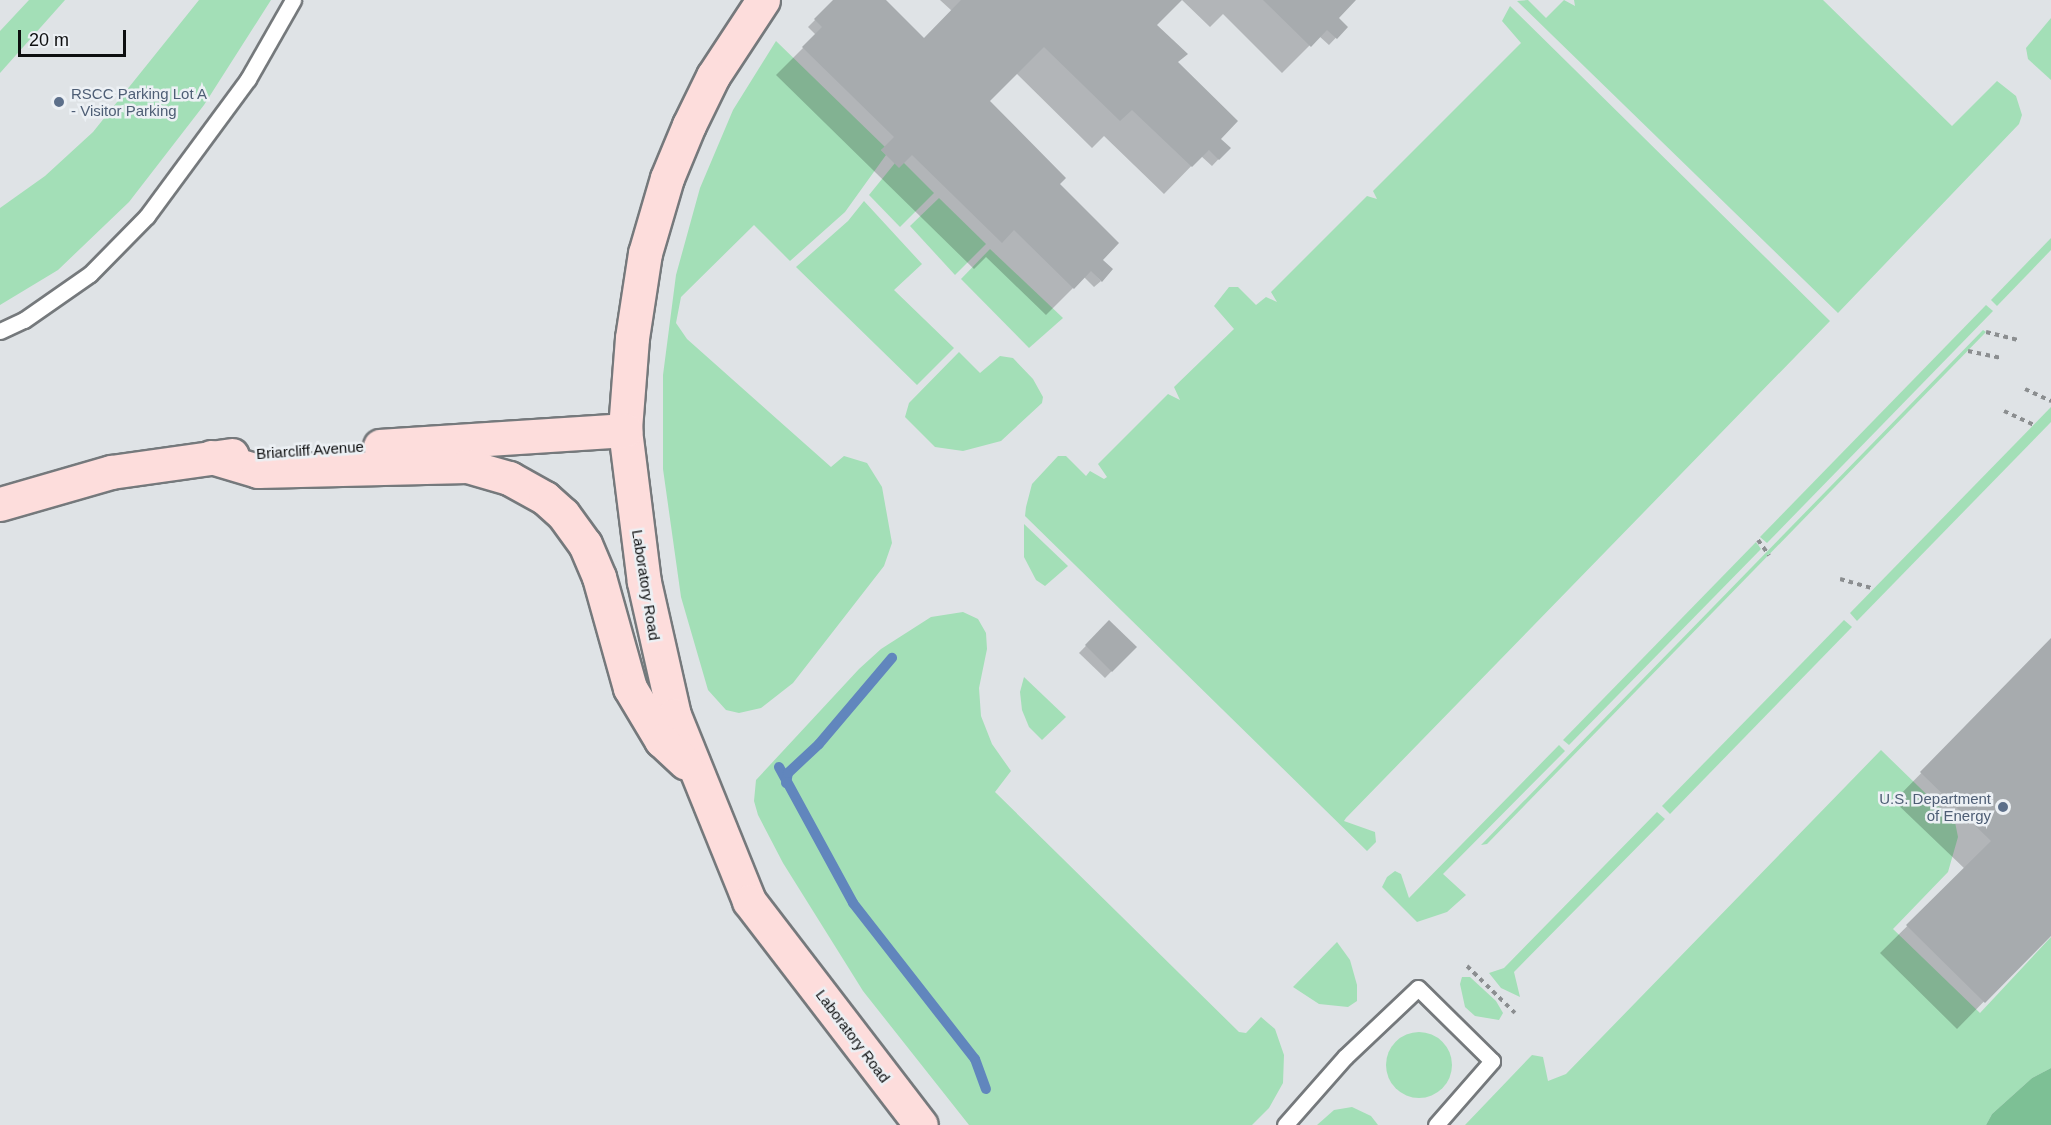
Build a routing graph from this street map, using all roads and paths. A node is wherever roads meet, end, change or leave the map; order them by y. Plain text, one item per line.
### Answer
1 (293, 0) edge
2 (763, 0) edge
3 (0, 331) edge
4 (1986, 332) dead end
5 (2018, 340) dead end
6 (1968, 351) dead end
7 (2001, 358) dead end
8 (2025, 389) dead end
9 (2051, 401) edge
10 (2004, 411) dead end
11 (2034, 425) dead end
12 (625, 430) junction
13 (211, 457) junction
14 (0, 504) edge
15 (1758, 540) dead end
16 (1769, 555) dead end
17 (1840, 579) dead end
18 (1874, 589) dead end
19 (694, 771) junction
20 (1467, 966) dead end
21 (1515, 1013) dead end
22 (921, 1125) edge
23 (1285, 1125) edge
24 (1436, 1125) edge

1 - 3 lane
2 - 12 street, Laboratory Road
4 - 5 path
6 - 7 path
8 - 9 path
10 - 11 path
12 - 13 street, Briarcliff Avenue
12 - 19 street, Laboratory Road
13 - 14 street, Briarcliff Avenue
13 - 19 street
15 - 16 path
17 - 18 path
19 - 22 street, Laboratory Road
20 - 21 path
23 - 24 lane

